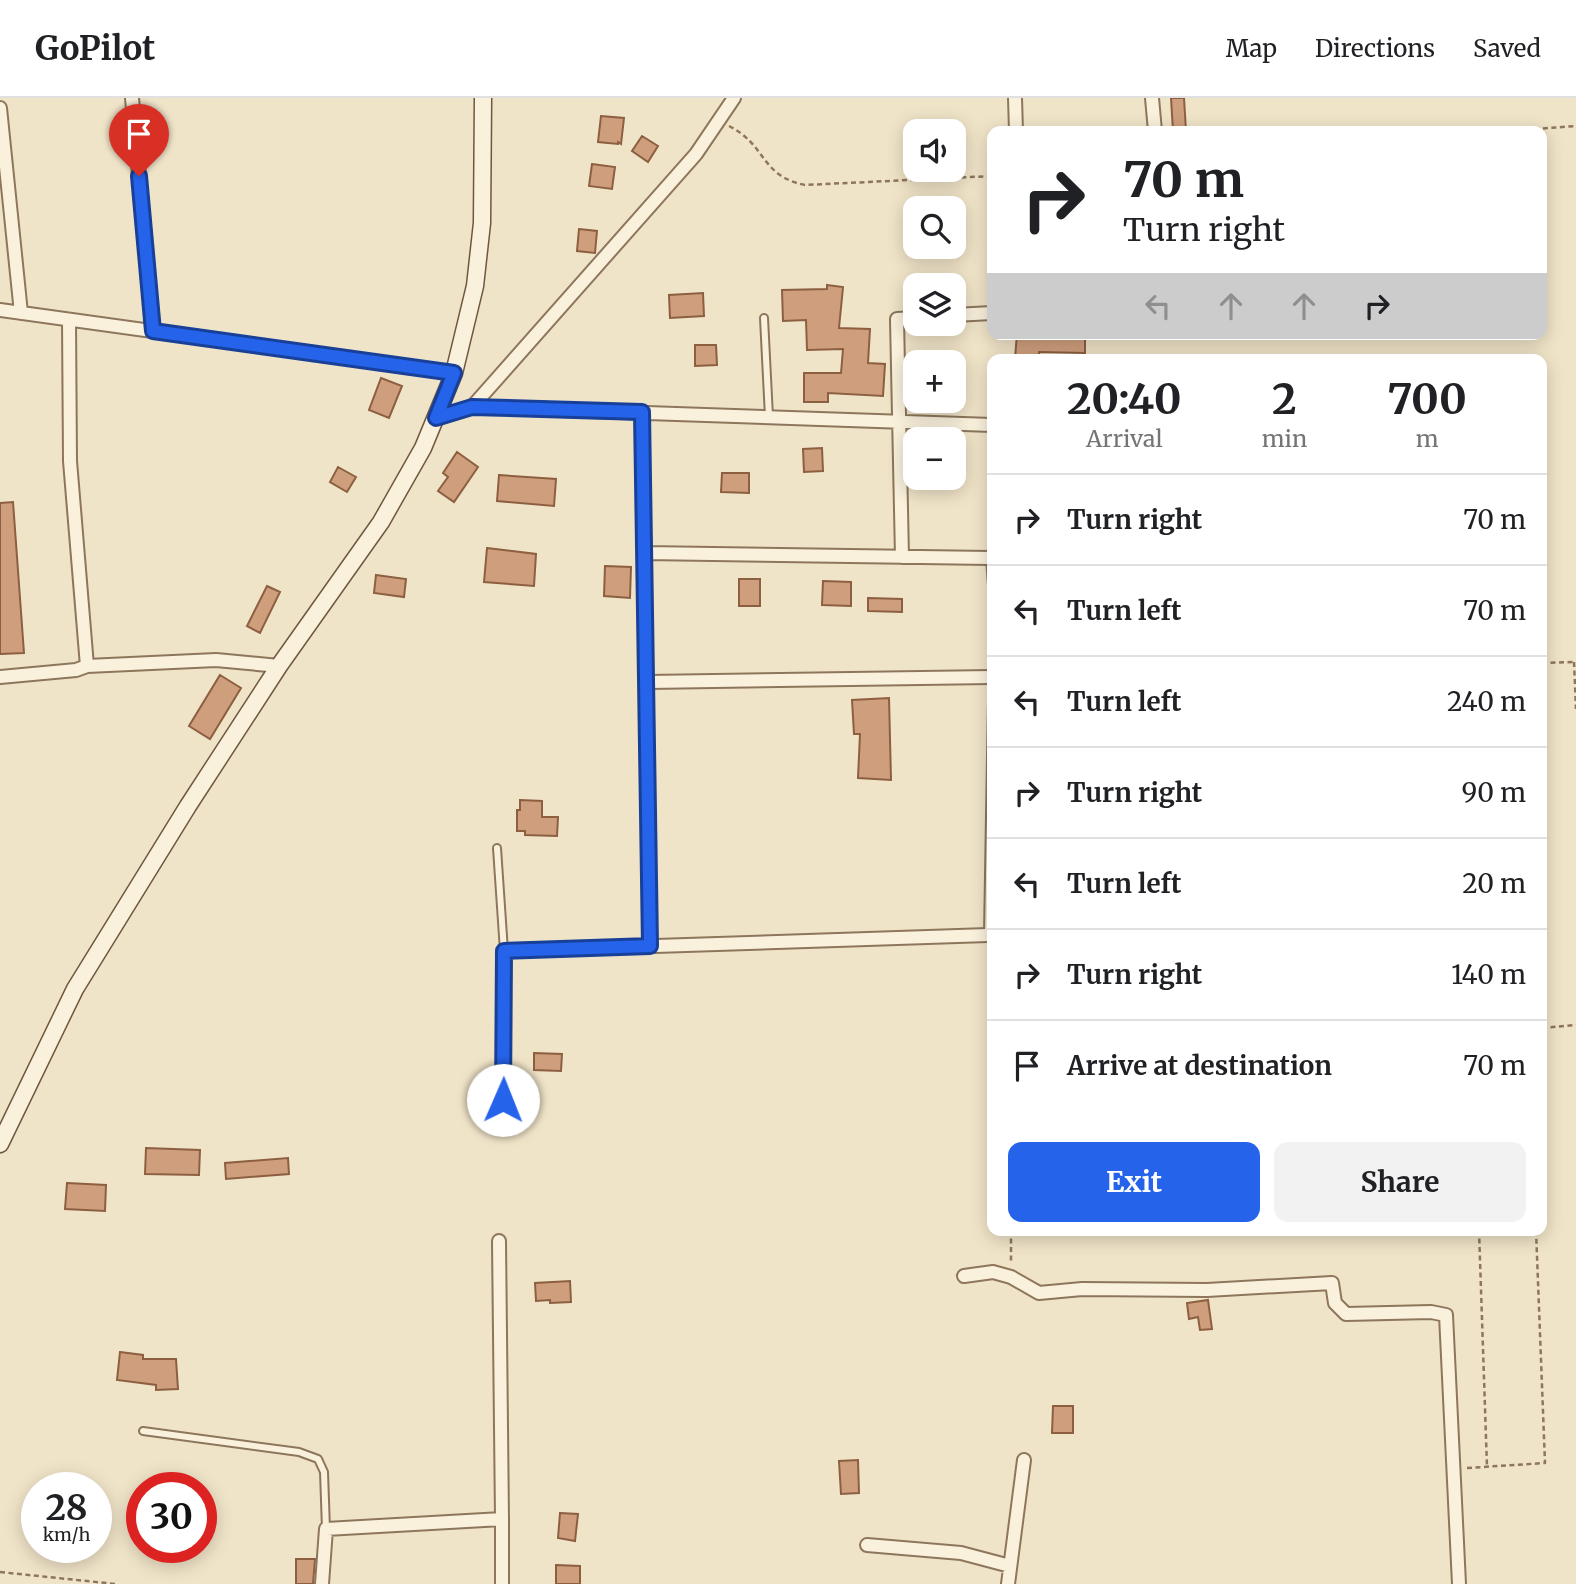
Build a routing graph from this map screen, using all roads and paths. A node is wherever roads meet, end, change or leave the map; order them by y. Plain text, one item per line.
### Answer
1 (132, 98) edge
2 (483, 98) edge
3 (734, 98) edge
4 (1015, 98) edge
5 (1152, 98) edge
6 (0, 108) edge
7 (718, 122) junction
8 (1016, 126) edge
9 (1155, 126) edge
10 (1576, 127) edge
11 (1547, 129) edge
12 (987, 176) edge
13 (0, 310) edge
14 (22, 313) junction
15 (987, 313) edge
16 (966, 315) edge
17 (764, 318) dead end
18 (903, 319) edge
19 (69, 320) junction
20 (153, 331) junction
21 (454, 373) junction
22 (472, 407) junction
23 (642, 412) junction
24 (769, 417) junction
25 (436, 418) junction
26 (898, 421) junction
27 (987, 425) edge
28 (645, 553) junction
29 (902, 557) junction
30 (987, 558) edge
31 (1575, 662) edge
32 (1547, 663) edge
33 (87, 666) junction
34 (279, 666) junction
35 (0, 677) edge
36 (987, 677) edge
37 (648, 682) junction
38 (1576, 709) edge
39 (497, 848) dead end
40 (987, 935) edge
41 (650, 946) junction
42 (504, 951) junction
43 (1576, 1025) edge
44 (1547, 1028) edge
45 (503, 1100) dead end
46 (0, 1144) edge
47 (1011, 1236) edge
48 (1479, 1236) edge
49 (1536, 1236) edge
50 (499, 1241) dead end
51 (964, 1276) dead end
52 (1012, 1277) junction
53 (143, 1431) dead end
54 (1024, 1460) dead end
55 (1487, 1467) junction
56 (1453, 1469) junction
57 (502, 1519) junction
58 (326, 1529) junction
59 (867, 1545) dead end
60 (1010, 1566) junction
61 (0, 1572) edge
62 (116, 1584) edge
63 (322, 1584) edge
64 (502, 1584) edge
65 (1008, 1584) edge
66 (1459, 1584) edge

1 - 20 street
2 - 21 main road
3 - 7 street
4 - 8 street
5 - 9 street
6 - 14 street
7 - 12 path
7 - 22 street
10 - 11 path
13 - 14 street
14 - 19 street
15 - 16 street
17 - 24 lane
18 - 26 street
19 - 20 street
19 - 33 street
20 - 21 street
21 - 25 main road
22 - 23 street
22 - 25 street
23 - 24 street
23 - 28 street
24 - 26 street
25 - 34 main road
26 - 27 street
26 - 29 street
28 - 29 street
28 - 37 street
29 - 30 street
31 - 32 path
31 - 38 path
33 - 34 street
33 - 35 street
34 - 46 main road
36 - 37 street
37 - 41 street
39 - 42 lane
40 - 41 street
41 - 42 street
42 - 45 street
43 - 44 path
47 - 52 path
48 - 55 path
49 - 55 path
50 - 57 street
51 - 52 street
52 - 56 street
53 - 58 lane
54 - 60 street
55 - 56 path
56 - 66 street
57 - 58 street
57 - 64 street
58 - 63 street
59 - 60 street
60 - 65 street
61 - 62 path

